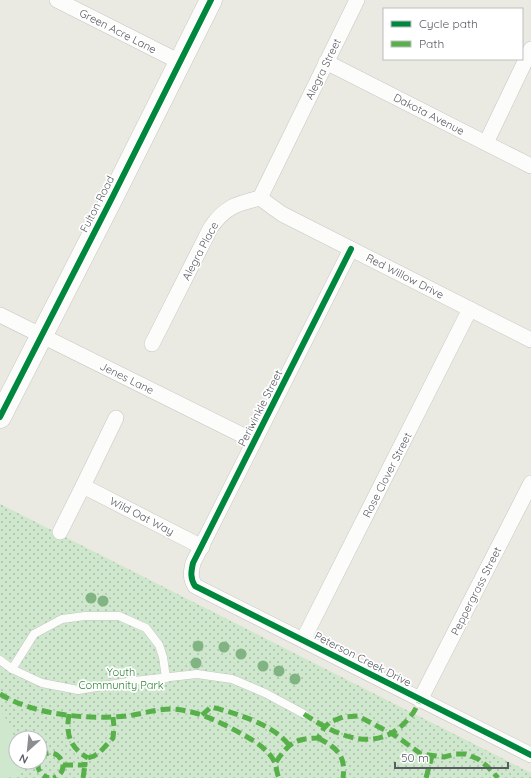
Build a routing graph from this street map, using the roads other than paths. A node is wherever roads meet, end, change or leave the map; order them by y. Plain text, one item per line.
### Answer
1 (56, 0) edge
2 (211, 0) edge
3 (357, 0) edge
4 (531, 49) edge
5 (180, 62) junction
6 (326, 62) junction
7 (486, 143) junction
8 (531, 166) edge
9 (260, 198) junction
10 (351, 249) junction
11 (470, 309) junction
12 (0, 315) edge
13 (42, 336) junction
14 (531, 340) edge
15 (152, 344) dead end
16 (0, 416) edge
17 (116, 418) dead end
18 (254, 441) junction
19 (531, 482) edge
20 (83, 486) junction
21 (60, 532) dead end
22 (202, 547) junction
23 (191, 577) joint
24 (303, 640) junction
25 (0, 660) edge
26 (12, 669) junction
27 (166, 678) junction
28 (420, 700) junction
29 (304, 714) dead end
30 (531, 755) edge

1 - 5 street, Green Acre Lane
2 - 5 main road, Fulton Road
3 - 6 street, Alegra Street
4 - 7 street
5 - 13 main road, Fulton Road
6 - 7 street, Dakota Avenue
6 - 9 street, Alegra Street
7 - 8 street, Dakota Avenue
9 - 10 street, Red Willow Drive
9 - 15 street, Alegra Place
10 - 11 street, Red Willow Drive
10 - 18 street, Periwinkle Street
11 - 14 street, Red Willow Drive
11 - 24 street, Rose Clover Street
12 - 13 street, Jenes Lane
13 - 16 main road, Fulton Road
13 - 18 street, Jenes Lane
17 - 20 street
18 - 22 street, Periwinkle Street
19 - 28 street, Peppergrass Street
20 - 21 street
20 - 22 street, Wild Oat Way
22 - 23 street, Periwinkle Street
23 - 24 street, Peterson Creek Drive
24 - 28 street, Peterson Creek Drive
25 - 26 lane
26 - 27 lane
26 - 27 lane
27 - 29 lane
28 - 30 street, Peterson Creek Drive

